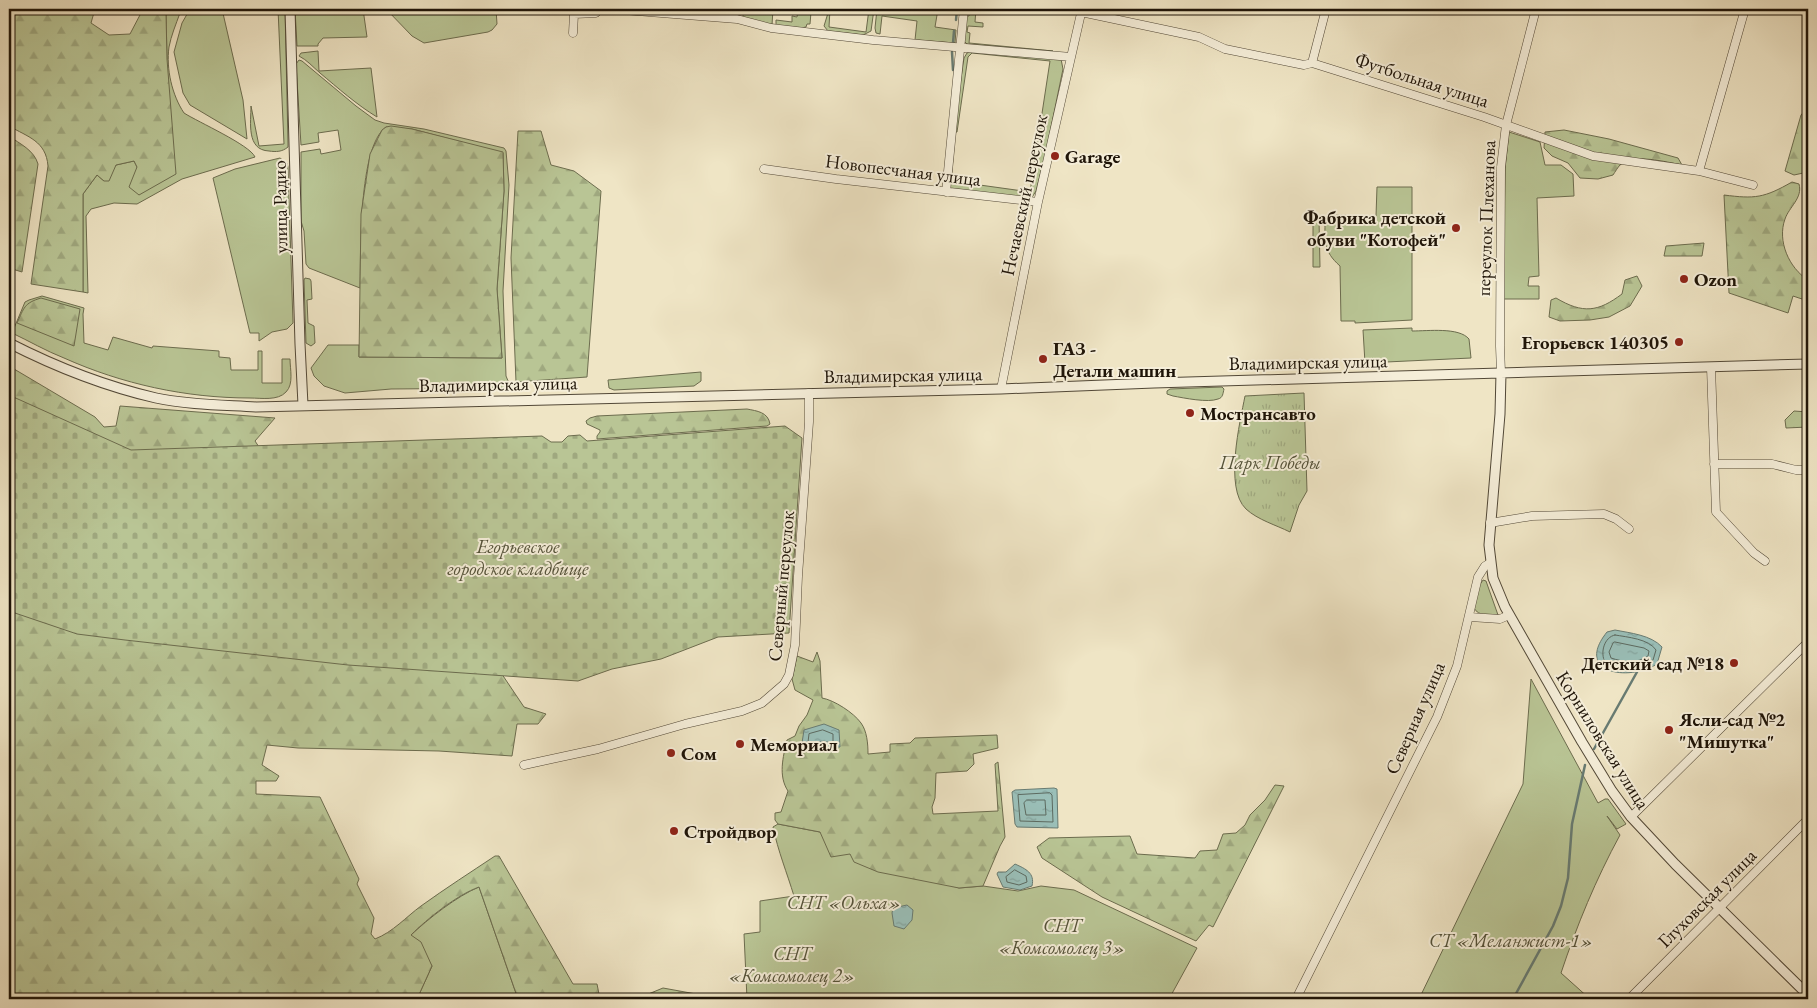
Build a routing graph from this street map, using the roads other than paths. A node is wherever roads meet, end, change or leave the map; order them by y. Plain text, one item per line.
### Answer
1 (290, 9) edge
2 (598, 9) edge
3 (611, 9) edge
4 (964, 9) edge
5 (1326, 9) edge
6 (1536, 9) edge
7 (1745, 9) edge
8 (1082, 10) edge
9 (573, 33) dead end
10 (960, 47) junction
11 (1071, 57) junction
12 (1312, 63) junction
13 (1506, 125) junction
14 (764, 169) dead end
15 (1699, 171) junction
16 (1753, 185) dead end
17 (946, 192) junction
18 (1038, 202) junction
19 (9, 343) edge
20 (1808, 364) edge
21 (1711, 367) junction
22 (1501, 373) junction
23 (1001, 388) junction
24 (809, 393) junction
25 (303, 405) junction
26 (1714, 464) junction
27 (1808, 470) edge
28 (1490, 523) junction
29 (1629, 529) dead end
30 (1765, 560) dead end
31 (1490, 563) junction
32 (1509, 615) junction
33 (1470, 617) junction
34 (1808, 642) edge
35 (524, 765) dead end
36 (1631, 817) junction
37 (1808, 819) edge
38 (1719, 909) junction
39 (1808, 996) edge
40 (1296, 999) edge
41 (1630, 999) edge

1 - 25 street, улица Радио
2 - 9 street
3 - 10 street
4 - 10 street
5 - 12 street
6 - 13 street, переулок Плеханова
7 - 15 street
8 - 11 street, Нечаевский переулок
8 - 12 street, Футбольная улица
10 - 11 street
10 - 17 street
11 - 18 street, Нечаевский переулок
12 - 13 street, Футбольная улица
13 - 15 street, Футбольная улица
13 - 22 street, переулок Плеханова
14 - 17 street, Новопесчаная улица
15 - 16 street, Футбольная улица
17 - 18 street, Новопесчаная улица
18 - 23 street, Нечаевский переулок
19 - 25 street, Владимирская улица
20 - 21 street, Владимирская улица
21 - 22 street, Владимирская улица
21 - 26 street
22 - 23 street, Владимирская улица
22 - 28 street
23 - 24 street, Владимирская улица
24 - 25 street, Владимирская улица
24 - 35 street, Северный переулок
26 - 27 street
26 - 30 street
28 - 29 street
28 - 31 street
31 - 32 street, Корниловская улица
31 - 33 street, Северная улица
32 - 33 street
32 - 36 street, Корниловская улица
33 - 40 street, Северная улица
34 - 36 street
36 - 38 street, Корниловская улица
37 - 38 street, Глуховская улица
38 - 39 street, Корниловская улица
38 - 41 street, Глуховская улица

